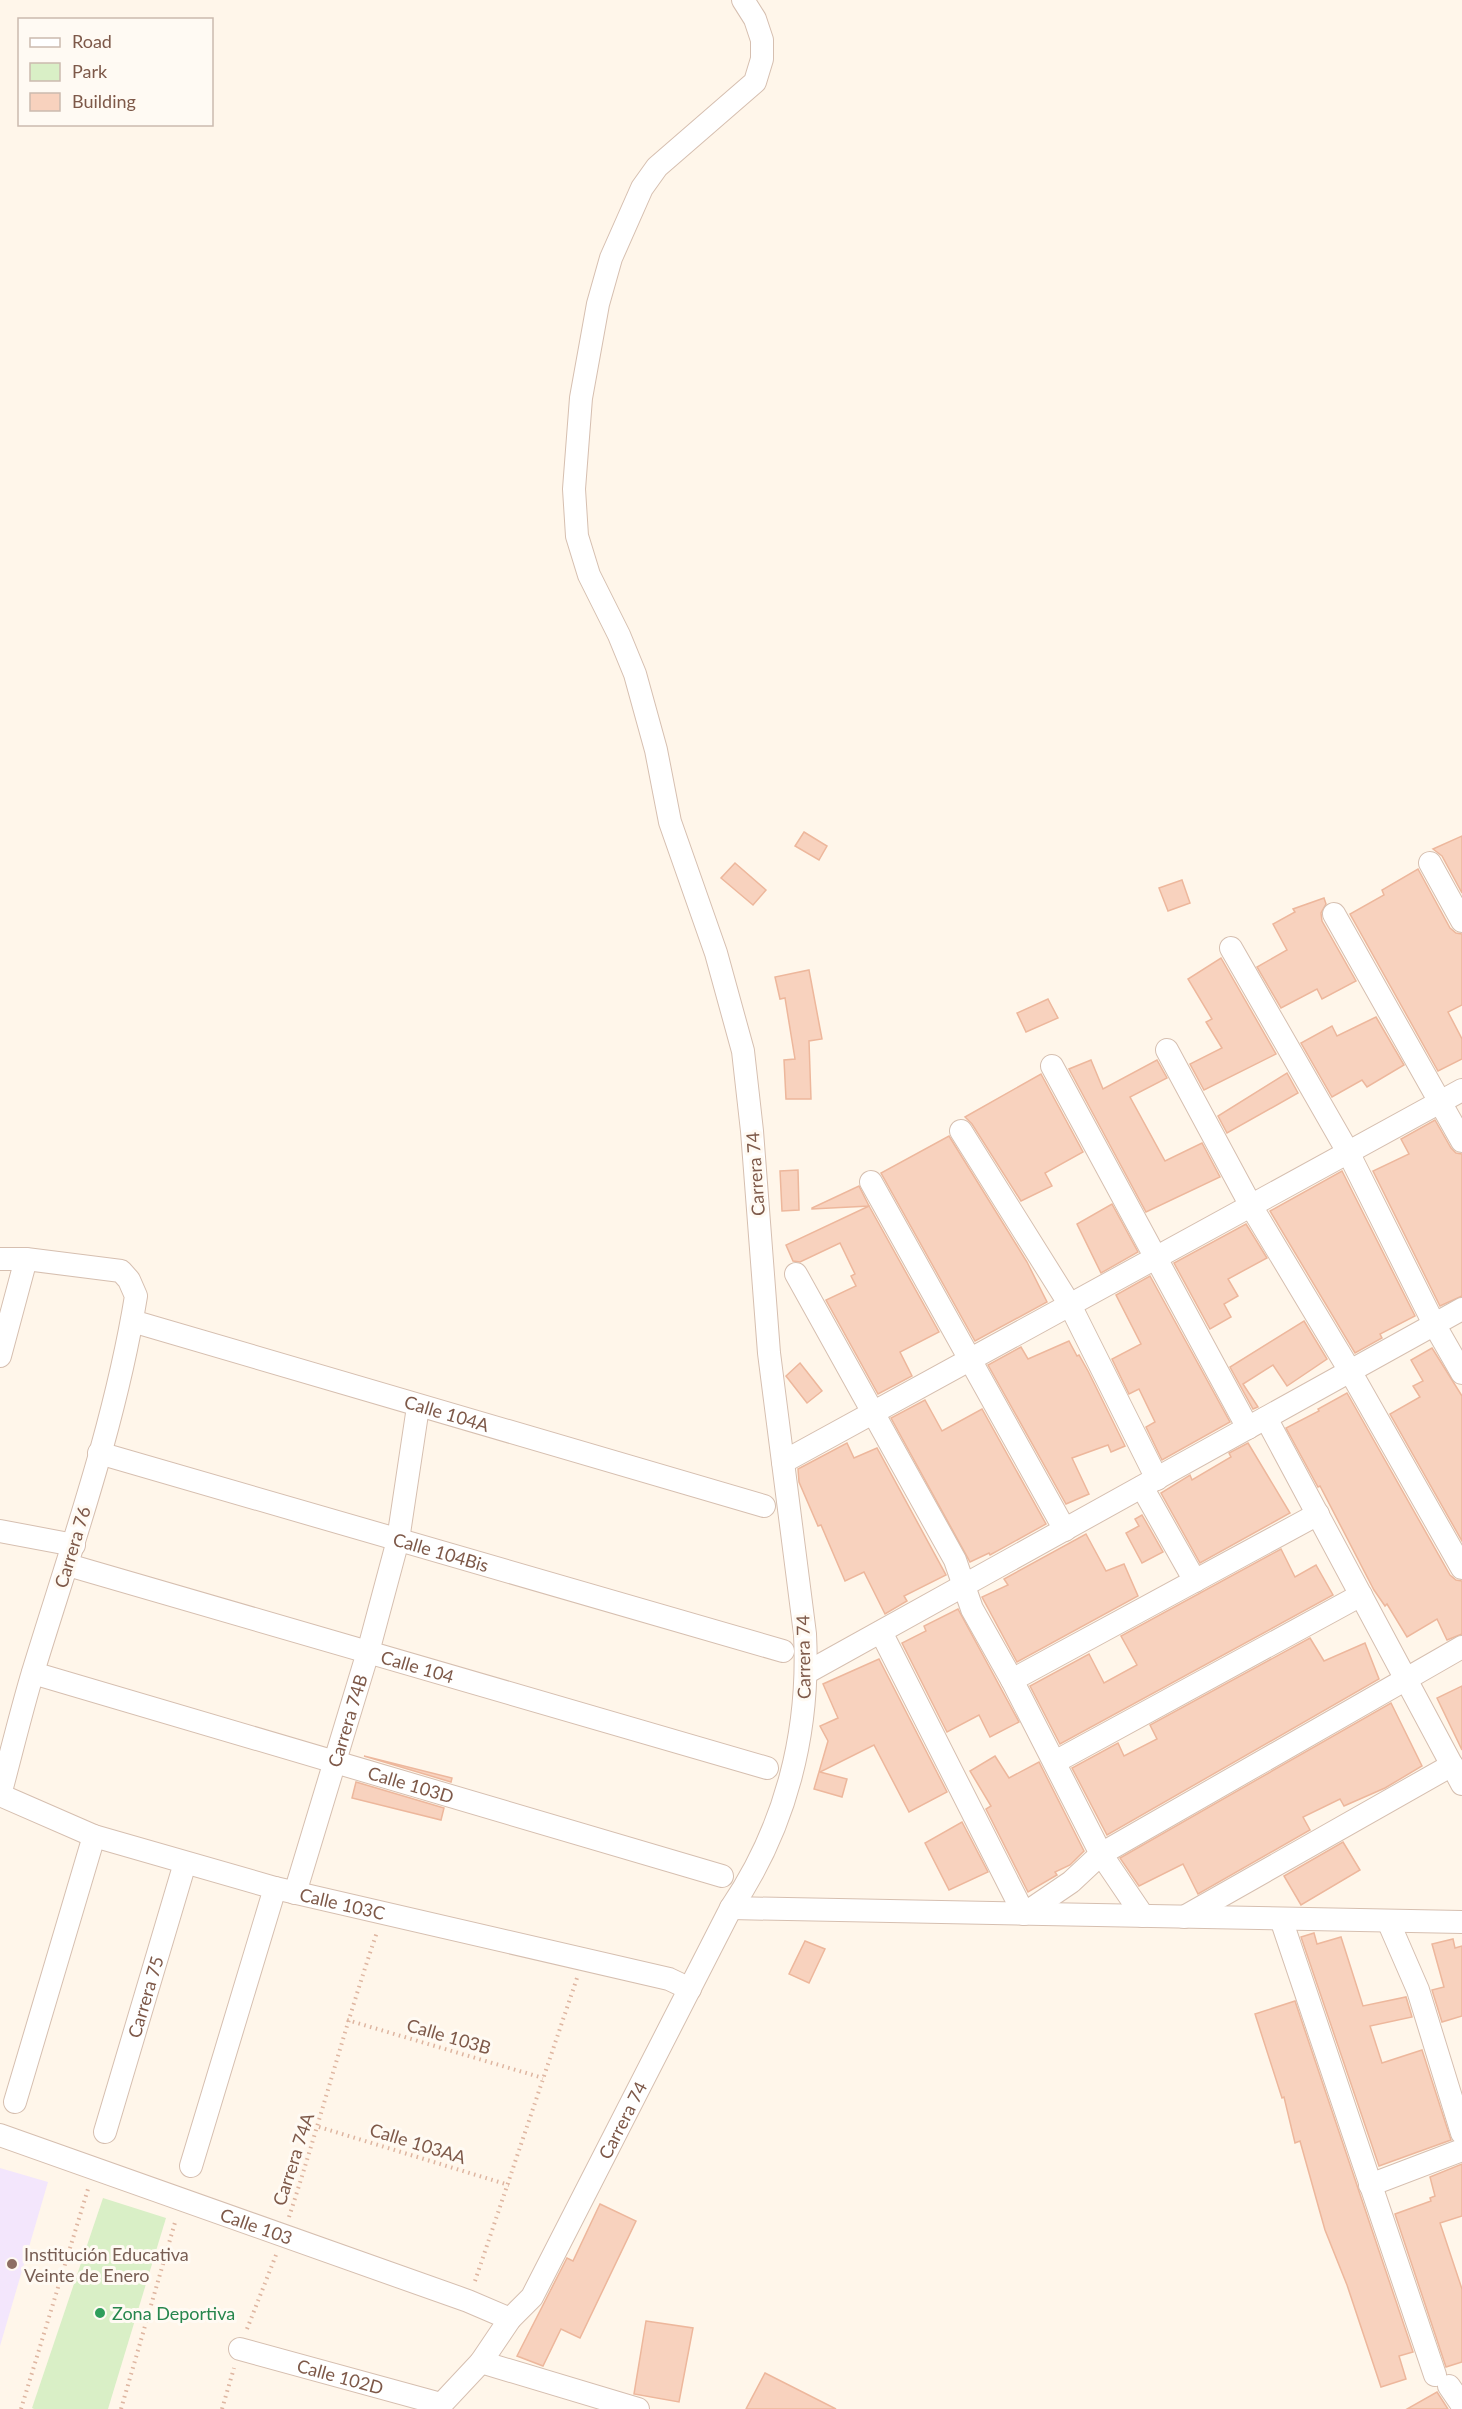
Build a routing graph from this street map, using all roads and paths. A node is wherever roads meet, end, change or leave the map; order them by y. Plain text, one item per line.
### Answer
1 (743, 0) edge
2 (1430, 863) dead end
3 (1334, 914) dead end
4 (1462, 921) edge
5 (1231, 948) dead end
6 (1167, 1050) dead end
7 (1052, 1066) dead end
8 (1462, 1090) edge
9 (1441, 1101) junction
10 (961, 1131) dead end
11 (1462, 1140) edge
12 (1348, 1152) junction
13 (871, 1182) dead end
14 (1251, 1206) junction
15 (1156, 1258) junction
16 (0, 1259) edge
17 (26, 1259) junction
18 (796, 1274) dead end
19 (1070, 1305) junction
20 (1462, 1309) edge
21 (132, 1321) junction
22 (1434, 1324) junction
23 (0, 1356) edge
24 (970, 1359) junction
25 (1350, 1371) junction
26 (1462, 1373) edge
27 (418, 1407) junction
28 (873, 1413) junction
29 (1257, 1423) junction
30 (99, 1453) junction
31 (783, 1462) junction
32 (1150, 1483) junction
33 (764, 1506) dead end
34 (1318, 1514) junction
35 (1065, 1530) junction
36 (0, 1531) edge
37 (398, 1540) junction
38 (71, 1555) junction
39 (1462, 1568) edge
40 (1195, 1581) junction
41 (965, 1586) junction
42 (1361, 1595) junction
43 (881, 1632) junction
44 (1462, 1647) edge
45 (783, 1651) dead end
46 (368, 1652) junction
47 (33, 1673) junction
48 (806, 1673) junction
49 (1012, 1680) junction
50 (1406, 1680) junction
51 (333, 1762) junction
52 (1055, 1762) junction
53 (767, 1768) dead end
54 (1457, 1774) edge
55 (0, 1795) edge
56 (94, 1836) junction
57 (1101, 1854) junction
58 (185, 1863) junction
59 (722, 1876) dead end
60 (285, 1891) junction
61 (731, 1908) junction
62 (383, 1914) junction
63 (1024, 1914) junction
64 (1143, 1916) junction
65 (1184, 1917) junction
66 (1281, 1919) junction
67 (1388, 1921) junction
68 (1462, 1922) edge
69 (583, 1961) junction
70 (690, 1989) junction
71 (347, 2020) junction
72 (543, 2078) junction
73 (15, 2102) dead end
74 (319, 2127) junction
75 (105, 2132) dead end
76 (1462, 2133) edge
77 (0, 2135) edge
78 (1462, 2150) edge
79 (191, 2166) dead end
80 (94, 2169) junction
81 (509, 2185) junction
82 (1370, 2185) junction
83 (182, 2199) junction
84 (283, 2235) junction
85 (468, 2301) junction
86 (510, 2319) junction
87 (240, 2349) junction
88 (481, 2362) junction
89 (571, 2399) edge
90 (1462, 2405) edge
91 (439, 2406) edge
92 (21, 2409) edge
93 (121, 2409) edge
94 (222, 2409) edge
95 (638, 2409) edge

1 - 31 street, Carrera 74
2 - 4 street
3 - 9 street
5 - 12 street
6 - 14 street
7 - 15 street
8 - 9 street
9 - 11 street
9 - 12 street
10 - 19 street
12 - 14 street
12 - 22 street
13 - 24 street
14 - 15 street
14 - 25 street
15 - 19 street
15 - 29 street
16 - 17 street
17 - 21 street, Carrera 76
17 - 23 street
18 - 28 street
19 - 24 street
19 - 32 street
20 - 22 street
21 - 27 street, Calle 104A
21 - 30 street, Carrera 76
22 - 25 street
22 - 26 street
24 - 28 street
24 - 35 street
25 - 29 street
25 - 39 street
27 - 33 street, Calle 104A
27 - 37 street, Carrera 74B
28 - 31 street
28 - 41 street
29 - 32 street
29 - 34 street
30 - 37 street, Calle 104Bis
30 - 38 street, Carrera 76
31 - 48 street, Carrera 74
32 - 35 street
32 - 40 street
34 - 40 street
34 - 42 street
35 - 41 street
36 - 38 street, Calle 104
37 - 45 street, Calle 104Bis
37 - 46 street, Carrera 74B
38 - 46 street, Calle 104
38 - 47 street, Carrera 76
40 - 49 street
41 - 43 street
41 - 49 street
42 - 50 street
42 - 52 street
43 - 48 street
43 - 63 street
44 - 50 street
46 - 51 street, Carrera 74B
46 - 53 street, Calle 104
47 - 51 street, Calle 103D
47 - 55 street, Carrera 76
48 - 61 street, Carrera 74
49 - 52 street
50 - 54 street
50 - 57 street
51 - 59 street, Calle 103D
51 - 60 street, Carrera 74B
52 - 57 street
54 - 65 street
55 - 56 street, Calle 103C
56 - 58 street, Calle 103C
56 - 73 street
57 - 63 street
57 - 64 street
58 - 60 street, Calle 103C
58 - 75 street, Carrera 75
60 - 62 street, Calle 103C
60 - 79 street
61 - 63 street
61 - 70 street, Carrera 74
62 - 69 street, Calle 103C
62 - 71 path, Carrera 74A
63 - 64 street
64 - 65 street
65 - 66 street
66 - 67 street
66 - 82 street
67 - 68 street
67 - 76 street
69 - 70 street, Calle 103C
69 - 72 path
70 - 86 street, Carrera 74
71 - 72 path, Calle 103B
71 - 74 path, Carrera 74A
72 - 81 path
74 - 81 path, Calle 103AA
74 - 84 path, Carrera 74A
77 - 80 street, Calle 103
78 - 82 street
80 - 83 street, Calle 103
80 - 92 path
81 - 85 path
82 - 90 street
83 - 84 street, Calle 103
83 - 93 path
84 - 85 street, Calle 103
84 - 87 path, Carrera 74A
85 - 86 street, Calle 103
86 - 88 street, Carrera 74
87 - 91 street, Calle 102D
87 - 94 path, Carrera 74A
88 - 89 street
88 - 91 street, Carrera 74
89 - 95 street

